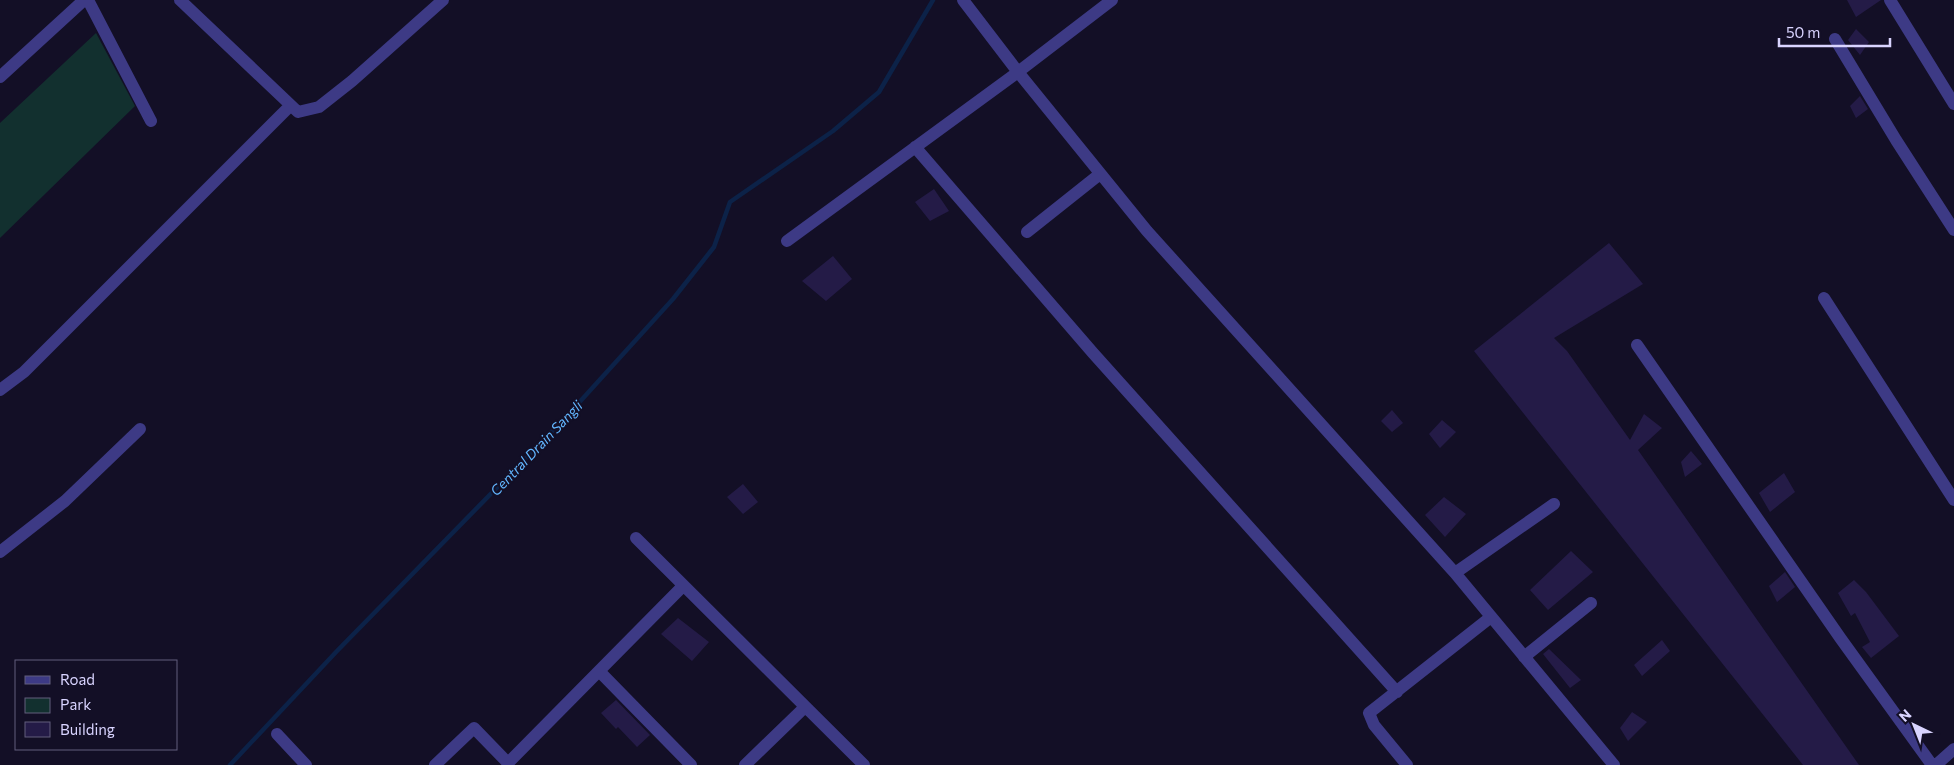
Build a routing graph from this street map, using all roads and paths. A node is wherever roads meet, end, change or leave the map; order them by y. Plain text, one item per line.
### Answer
1 (86, 0) edge
2 (180, 0) edge
3 (443, 0) edge
4 (963, 0) edge
5 (1112, 0) edge
6 (1890, 0) edge
7 (1835, 39) dead end
8 (1018, 72) junction
9 (0, 77) edge
10 (1954, 104) edge
11 (290, 106) junction
12 (151, 121) dead end
13 (914, 147) junction
14 (1100, 174) junction
15 (1954, 230) edge
16 (1027, 232) dead end
17 (787, 241) dead end
18 (1824, 298) dead end
19 (1638, 345) dead end
20 (0, 390) edge
21 (140, 429) dead end
22 (1954, 500) edge
23 (1554, 504) dead end
24 (636, 538) dead end
25 (0, 552) edge
26 (1455, 574) junction
27 (683, 586) junction
28 (1591, 603) dead end
29 (1491, 616) junction
30 (1524, 657) junction
31 (599, 671) junction
32 (1396, 692) junction
33 (805, 707) junction
34 (277, 734) dead end
35 (1954, 749) edge
36 (509, 764) edge
37 (306, 765) edge
38 (435, 765) edge
39 (691, 765) edge
40 (745, 765) edge
41 (864, 765) edge
42 (1407, 765) edge
43 (1614, 765) edge
44 (1932, 765) edge
45 (1936, 765) edge

1 - 9 street
1 - 12 street
2 - 11 street
3 - 11 street
4 - 8 street
5 - 8 street
6 - 10 street
7 - 15 street
8 - 13 street
8 - 14 street
11 - 20 street
13 - 17 street
13 - 32 street
14 - 16 street
14 - 26 street
18 - 22 street
19 - 44 street
21 - 25 street
23 - 26 street
24 - 27 street
26 - 29 street
27 - 31 street
27 - 33 street
28 - 30 street
29 - 30 street
29 - 32 street
30 - 43 street
31 - 36 street
31 - 39 street
32 - 42 street
33 - 40 street
33 - 41 street
34 - 37 street
35 - 45 street
36 - 38 street

